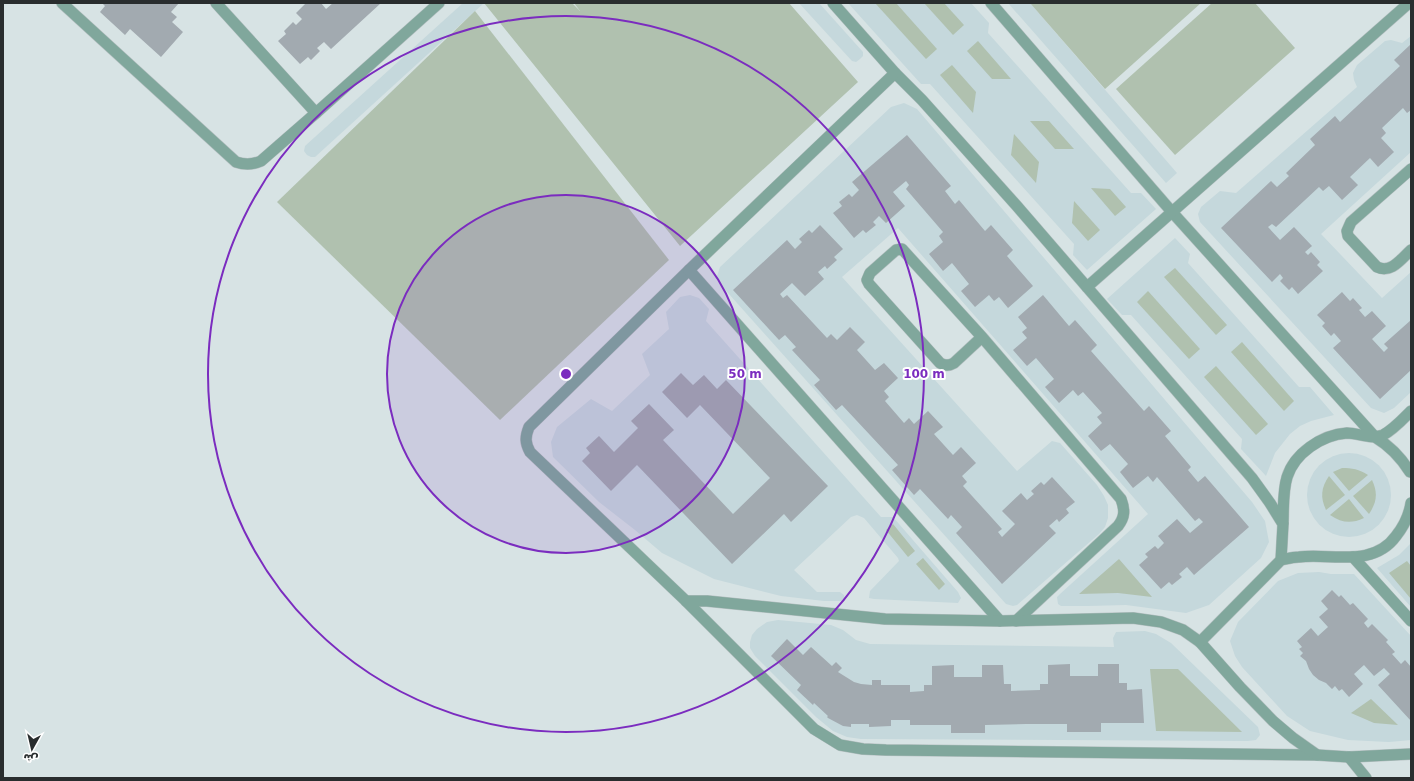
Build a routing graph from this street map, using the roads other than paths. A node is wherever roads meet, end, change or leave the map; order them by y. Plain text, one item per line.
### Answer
1 (62, 3) edge
2 (216, 3) edge
3 (439, 3) edge
4 (833, 3) edge
5 (991, 3) edge
6 (1409, 3) edge
7 (895, 73) junction
8 (316, 113) junction
9 (1411, 168) edge
10 (1172, 212) junction
11 (1411, 250) edge
12 (689, 270) junction
13 (1087, 287) junction
14 (982, 337) junction
15 (1411, 411) edge
16 (1375, 437) junction
17 (1411, 473) edge
18 (1411, 503) edge
19 (1283, 524) junction
20 (1353, 557) junction
21 (1281, 560) junction
22 (686, 601) junction
23 (1000, 621) junction
24 (1016, 621) junction
25 (1411, 621) edge
26 (1200, 642) junction
27 (1411, 754) edge
28 (1317, 755) junction
29 (1349, 757) junction
30 (1366, 778) edge

1 - 8 street
2 - 8 street
3 - 8 street
4 - 7 street
5 - 10 street
6 - 10 street
7 - 12 street
7 - 13 street
9 - 11 street
10 - 13 street
10 - 16 street
12 - 22 street
12 - 23 street
13 - 19 street
14 - 14 street
14 - 24 street
15 - 16 street
16 - 17 street
16 - 19 street
18 - 20 street
19 - 21 street
20 - 21 street
20 - 25 street
21 - 26 street
22 - 23 street
22 - 28 street
23 - 24 street
24 - 26 street
26 - 28 street
27 - 29 street
28 - 29 street
29 - 30 street

